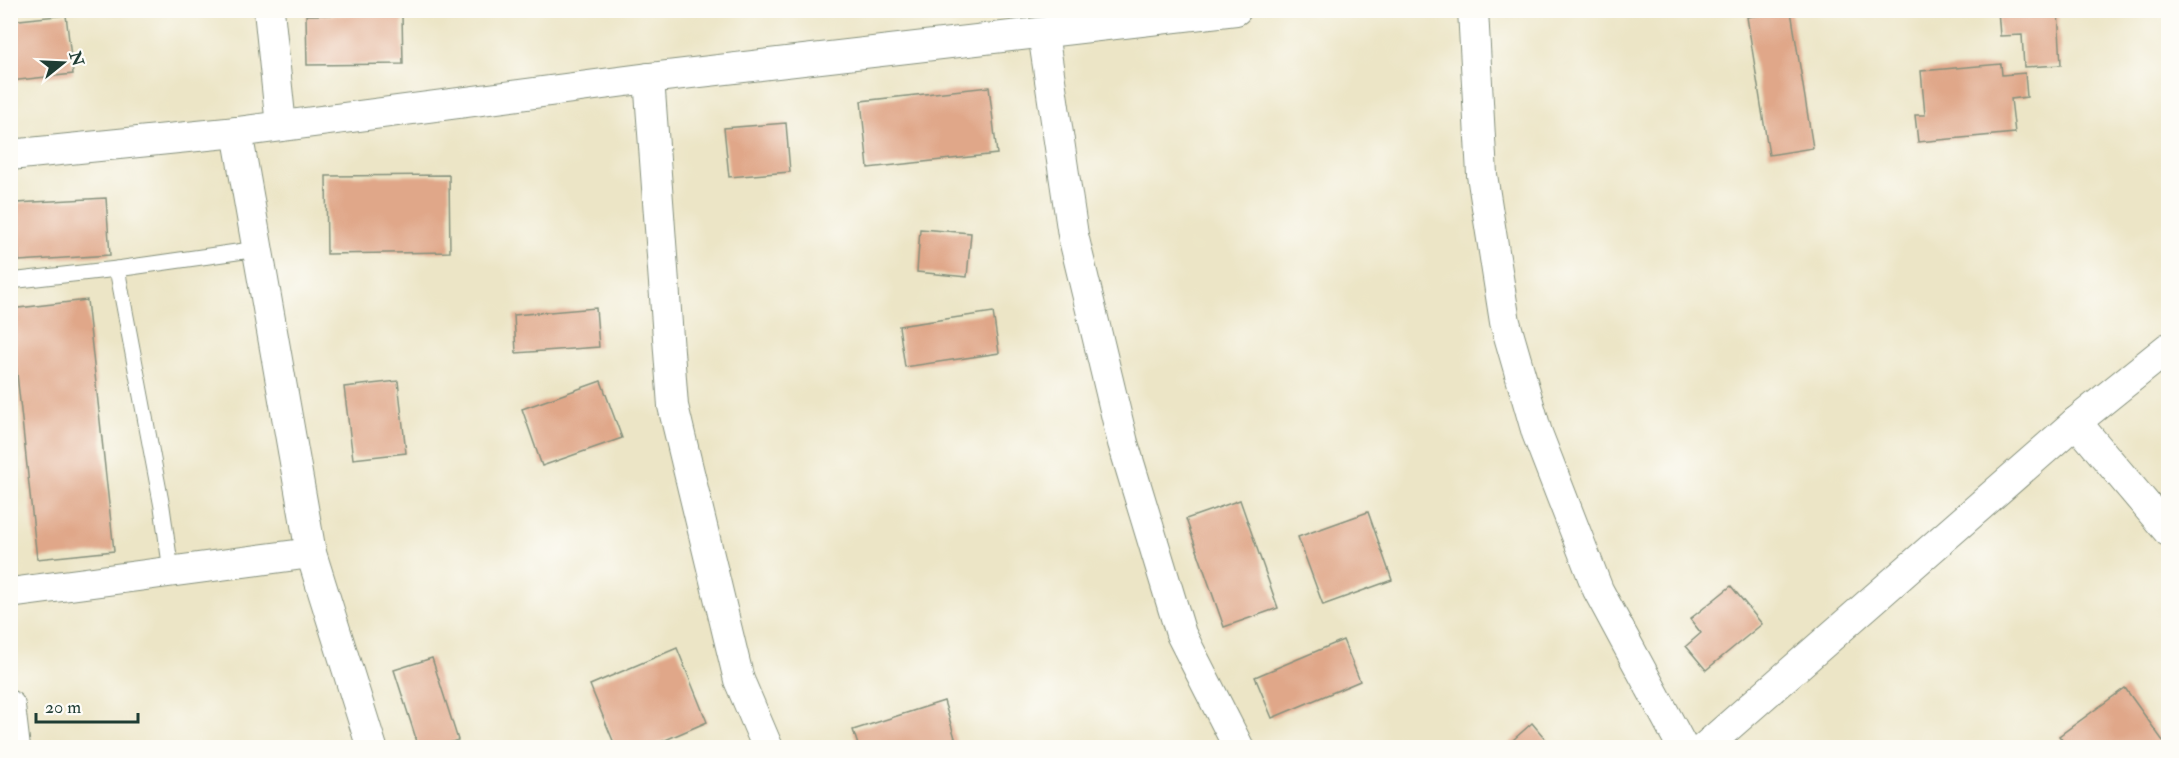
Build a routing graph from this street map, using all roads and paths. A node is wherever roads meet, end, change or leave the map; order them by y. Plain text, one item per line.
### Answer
1 (269, 10) edge
2 (1236, 10) edge
3 (1473, 10) edge
4 (1042, 33) junction
5 (649, 78) junction
6 (281, 126) junction
7 (237, 132) junction
8 (10, 155) edge
9 (258, 249) junction
10 (117, 269) junction
11 (10, 280) edge
12 (2169, 348) edge
13 (2076, 423) junction
14 (2169, 531) edge
15 (311, 553) junction
16 (171, 571) junction
17 (10, 593) edge
18 (10, 706) edge
19 (15, 747) edge
20 (372, 747) edge
21 (768, 747) edge
22 (1239, 747) edge
23 (1683, 747) edge
24 (1704, 747) edge

1 - 6 street
2 - 4 street
3 - 23 street
4 - 5 street
4 - 22 street
5 - 6 street
5 - 21 street
6 - 7 street
7 - 8 street
7 - 9 street
9 - 10 lane
9 - 15 street
10 - 11 lane
10 - 16 lane
12 - 13 street
13 - 14 street
13 - 24 street
15 - 16 street
15 - 20 street
16 - 17 street
18 - 19 street

